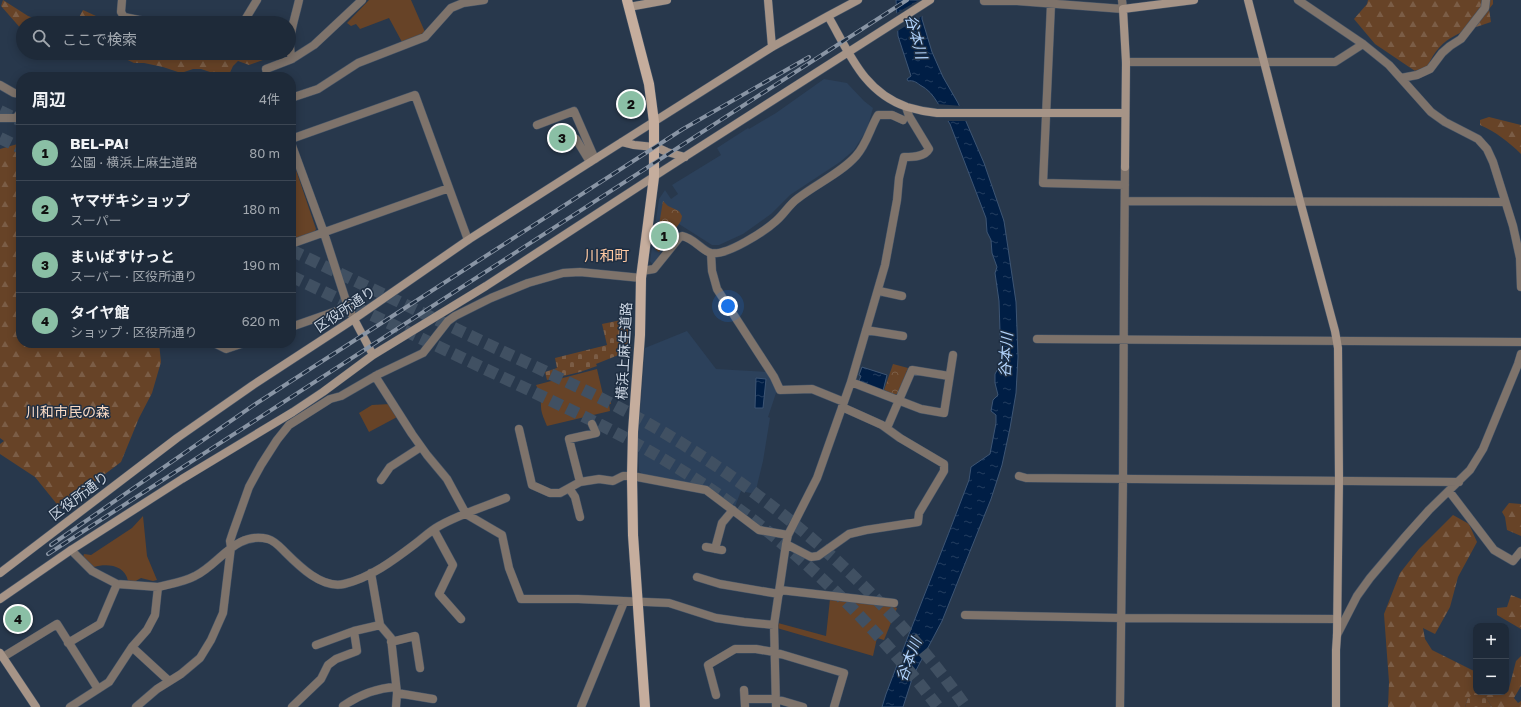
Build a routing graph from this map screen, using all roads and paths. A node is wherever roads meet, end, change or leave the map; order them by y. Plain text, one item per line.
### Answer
1 (122, 0) edge
2 (257, 0) edge
3 (299, 0) edge
4 (362, 0) edge
5 (484, 0) edge
6 (667, 0) edge
7 (768, 0) edge
8 (858, 0) edge
9 (930, 0) edge
10 (1122, 0) edge
11 (1194, 0) edge
12 (1248, 0) edge
13 (1298, 0) edge
14 (1486, 0) edge
15 (984, 1) dead end
16 (628, 4) edge
17 (1051, 4) junction
18 (1123, 9) junction
19 (123, 16) edge
20 (247, 16) edge
21 (295, 16) edge
22 (828, 16) junction
23 (1363, 44) junction
24 (772, 48) junction
25 (848, 51) junction
26 (296, 56) edge
27 (289, 60) edge
28 (1126, 62) junction
29 (1264, 62) junction
30 (267, 72) edge
31 (1402, 78) junction
32 (0, 85) edge
33 (16, 93) edge
34 (296, 96) edge
35 (908, 107) junction
36 (1125, 113) junction
37 (1045, 114) junction
38 (0, 118) edge
39 (16, 118) edge
40 (903, 120) dead end
41 (654, 122) junction
42 (537, 125) dead end
43 (296, 137) edge
44 (576, 139) dead end
45 (622, 142) junction
46 (654, 147) junction
47 (296, 157) edge
48 (685, 157) junction
49 (592, 160) junction
50 (654, 177) junction
51 (1125, 185) junction
52 (449, 188) junction
53 (1125, 201) junction
54 (1300, 201) junction
55 (1504, 202) junction
56 (324, 233) junction
57 (468, 240) junction
58 (296, 242) edge
59 (711, 253) junction
60 (642, 275) junction
61 (486, 286) junction
62 (1521, 287) edge
63 (878, 291) junction
64 (902, 296) dead end
65 (491, 298) junction
66 (348, 307) junction
67 (354, 319) junction
68 (296, 325) edge
69 (866, 330) junction
70 (903, 336) dead end
71 (1037, 339) dead end
72 (1123, 340) junction
73 (1337, 340) junction
74 (1521, 342) edge
75 (1521, 354) edge
76 (373, 355) junction
77 (953, 355) dead end
78 (375, 376) junction
79 (949, 376) junction
80 (851, 382) junction
81 (323, 392) junction
82 (330, 399) junction
83 (898, 400) junction
84 (843, 404) junction
85 (592, 424) dead end
86 (887, 428) junction
87 (519, 429) dead end
88 (421, 447) junction
89 (632, 476) junction
90 (1019, 476) dead end
91 (1123, 479) junction
92 (381, 480) dead end
93 (1339, 480) junction
94 (580, 482) junction
95 (1459, 482) junction
96 (569, 488) junction
97 (1449, 491) junction
98 (506, 498) dead end
99 (732, 510) junction
100 (466, 514) junction
101 (580, 517) dead end
102 (434, 530) junction
103 (788, 535) junction
104 (786, 544) junction
105 (231, 547) junction
106 (706, 548) dead end
107 (71, 550) junction
108 (1521, 551) edge
109 (0, 573) edge
110 (371, 573) junction
111 (697, 578) dead end
112 (117, 584) junction
113 (158, 587) junction
114 (780, 592) junction
115 (0, 599) edge
116 (637, 601) junction
117 (624, 602) junction
118 (894, 603) dead end
119 (964, 615) dead end
120 (1121, 618) junction
121 (461, 619) dead end
122 (1337, 619) junction
123 (380, 625) junction
124 (774, 625) junction
125 (354, 631) junction
126 (1337, 635) junction
127 (391, 642) junction
128 (68, 643) junction
129 (316, 646) dead end
130 (132, 647) junction
131 (774, 652) junction
132 (1, 655) edge
133 (420, 668) dead end
134 (169, 681) junction
135 (98, 689) junction
136 (397, 690) junction
137 (744, 690) dead end
138 (716, 695) dead end
139 (434, 699) dead end
140 (776, 703) edge
141 (343, 706) dead end
142 (36, 707) edge
143 (70, 707) edge
144 (136, 707) edge
145 (292, 707) edge
146 (396, 707) edge
147 (581, 707) edge
148 (645, 707) edge
149 (803, 707) edge
150 (834, 707) edge
151 (1120, 707) edge
152 (1336, 707) edge

1 - 19 street
2 - 20 street
3 - 21 street
4 - 26 street
5 - 34 street
6 - 16 street
7 - 24 street
8 - 22 street, 区役所通り
9 - 25 street
10 - 18 street
11 - 18 street
12 - 29 street
13 - 23 street
14 - 31 street
15 - 17 street
16 - 41 main road, 横浜上麻生道路
17 - 18 street
17 - 37 street
18 - 28 street
22 - 24 street, 区役所通り
22 - 25 street
23 - 29 street
23 - 31 street
24 - 41 street, 区役所通り
25 - 35 street
25 - 48 street
27 - 30 street
28 - 29 street
28 - 36 street
29 - 54 street
31 - 55 street
32 - 33 street
35 - 37 street
35 - 63 street
36 - 37 street
36 - 51 street
37 - 51 street
38 - 39 street
40 - 59 street
41 - 45 street, 区役所通り
41 - 46 main road, 横浜上麻生道路
42 - 49 street
43 - 52 street
44 - 49 street
45 - 46 street
45 - 49 street, 区役所通り
46 - 48 street
46 - 50 main road, 横浜上麻生道路
47 - 56 street
48 - 50 street
49 - 57 street, 区役所通り
50 - 60 main road, 横浜上麻生道路
50 - 61 street
51 - 53 street
52 - 56 street
52 - 57 street
53 - 54 street
53 - 72 street
54 - 55 street
54 - 73 street
55 - 62 street
56 - 58 street
56 - 66 street
57 - 67 street, 区役所通り
59 - 60 street
59 - 84 street
60 - 65 street
60 - 89 main road, 横浜上麻生道路
61 - 65 street
61 - 76 street
63 - 64 street
63 - 69 street
65 - 78 street
66 - 67 street
66 - 68 street
67 - 76 street
67 - 109 street, 区役所通り
69 - 70 street
69 - 80 street
71 - 72 street
72 - 73 street
72 - 91 street
73 - 74 street
73 - 93 street
75 - 95 street
76 - 81 street
77 - 79 street
78 - 82 street
78 - 88 street
79 - 83 street
79 - 83 street
80 - 83 street
80 - 84 street
81 - 82 street
81 - 107 street
82 - 105 street
83 - 86 street
84 - 86 street
84 - 103 street
85 - 94 street
86 - 104 street
87 - 96 street
88 - 92 street
88 - 100 street
89 - 94 street
89 - 99 street
89 - 116 main road, 横浜上麻生道路
90 - 91 street
91 - 93 street
91 - 120 street
93 - 95 street
93 - 122 street
94 - 96 street
95 - 97 street
96 - 101 street
97 - 108 street
97 - 126 street
98 - 100 street
99 - 103 street
99 - 106 street
100 - 102 street
100 - 117 street
102 - 110 street
102 - 121 street
103 - 104 street
104 - 114 street
105 - 110 street
105 - 113 street
105 - 134 street
107 - 112 street
107 - 115 street
110 - 123 street
111 - 114 street
112 - 113 street
112 - 128 street
113 - 130 street
114 - 118 street
114 - 124 street
116 - 117 street
116 - 124 street
116 - 148 main road, 横浜上麻生道路
117 - 147 street
119 - 120 street
120 - 122 street
120 - 151 street
122 - 126 street
123 - 125 street
123 - 127 street
124 - 131 street
125 - 129 street
125 - 145 street
126 - 152 street
127 - 133 street
127 - 136 street
128 - 132 street
128 - 135 street
130 - 134 street
130 - 135 street
131 - 138 street
131 - 140 street
131 - 150 street
132 - 142 street
134 - 144 street
135 - 143 street
136 - 139 street
136 - 141 street
136 - 146 street
137 - 140 street
140 - 149 street

